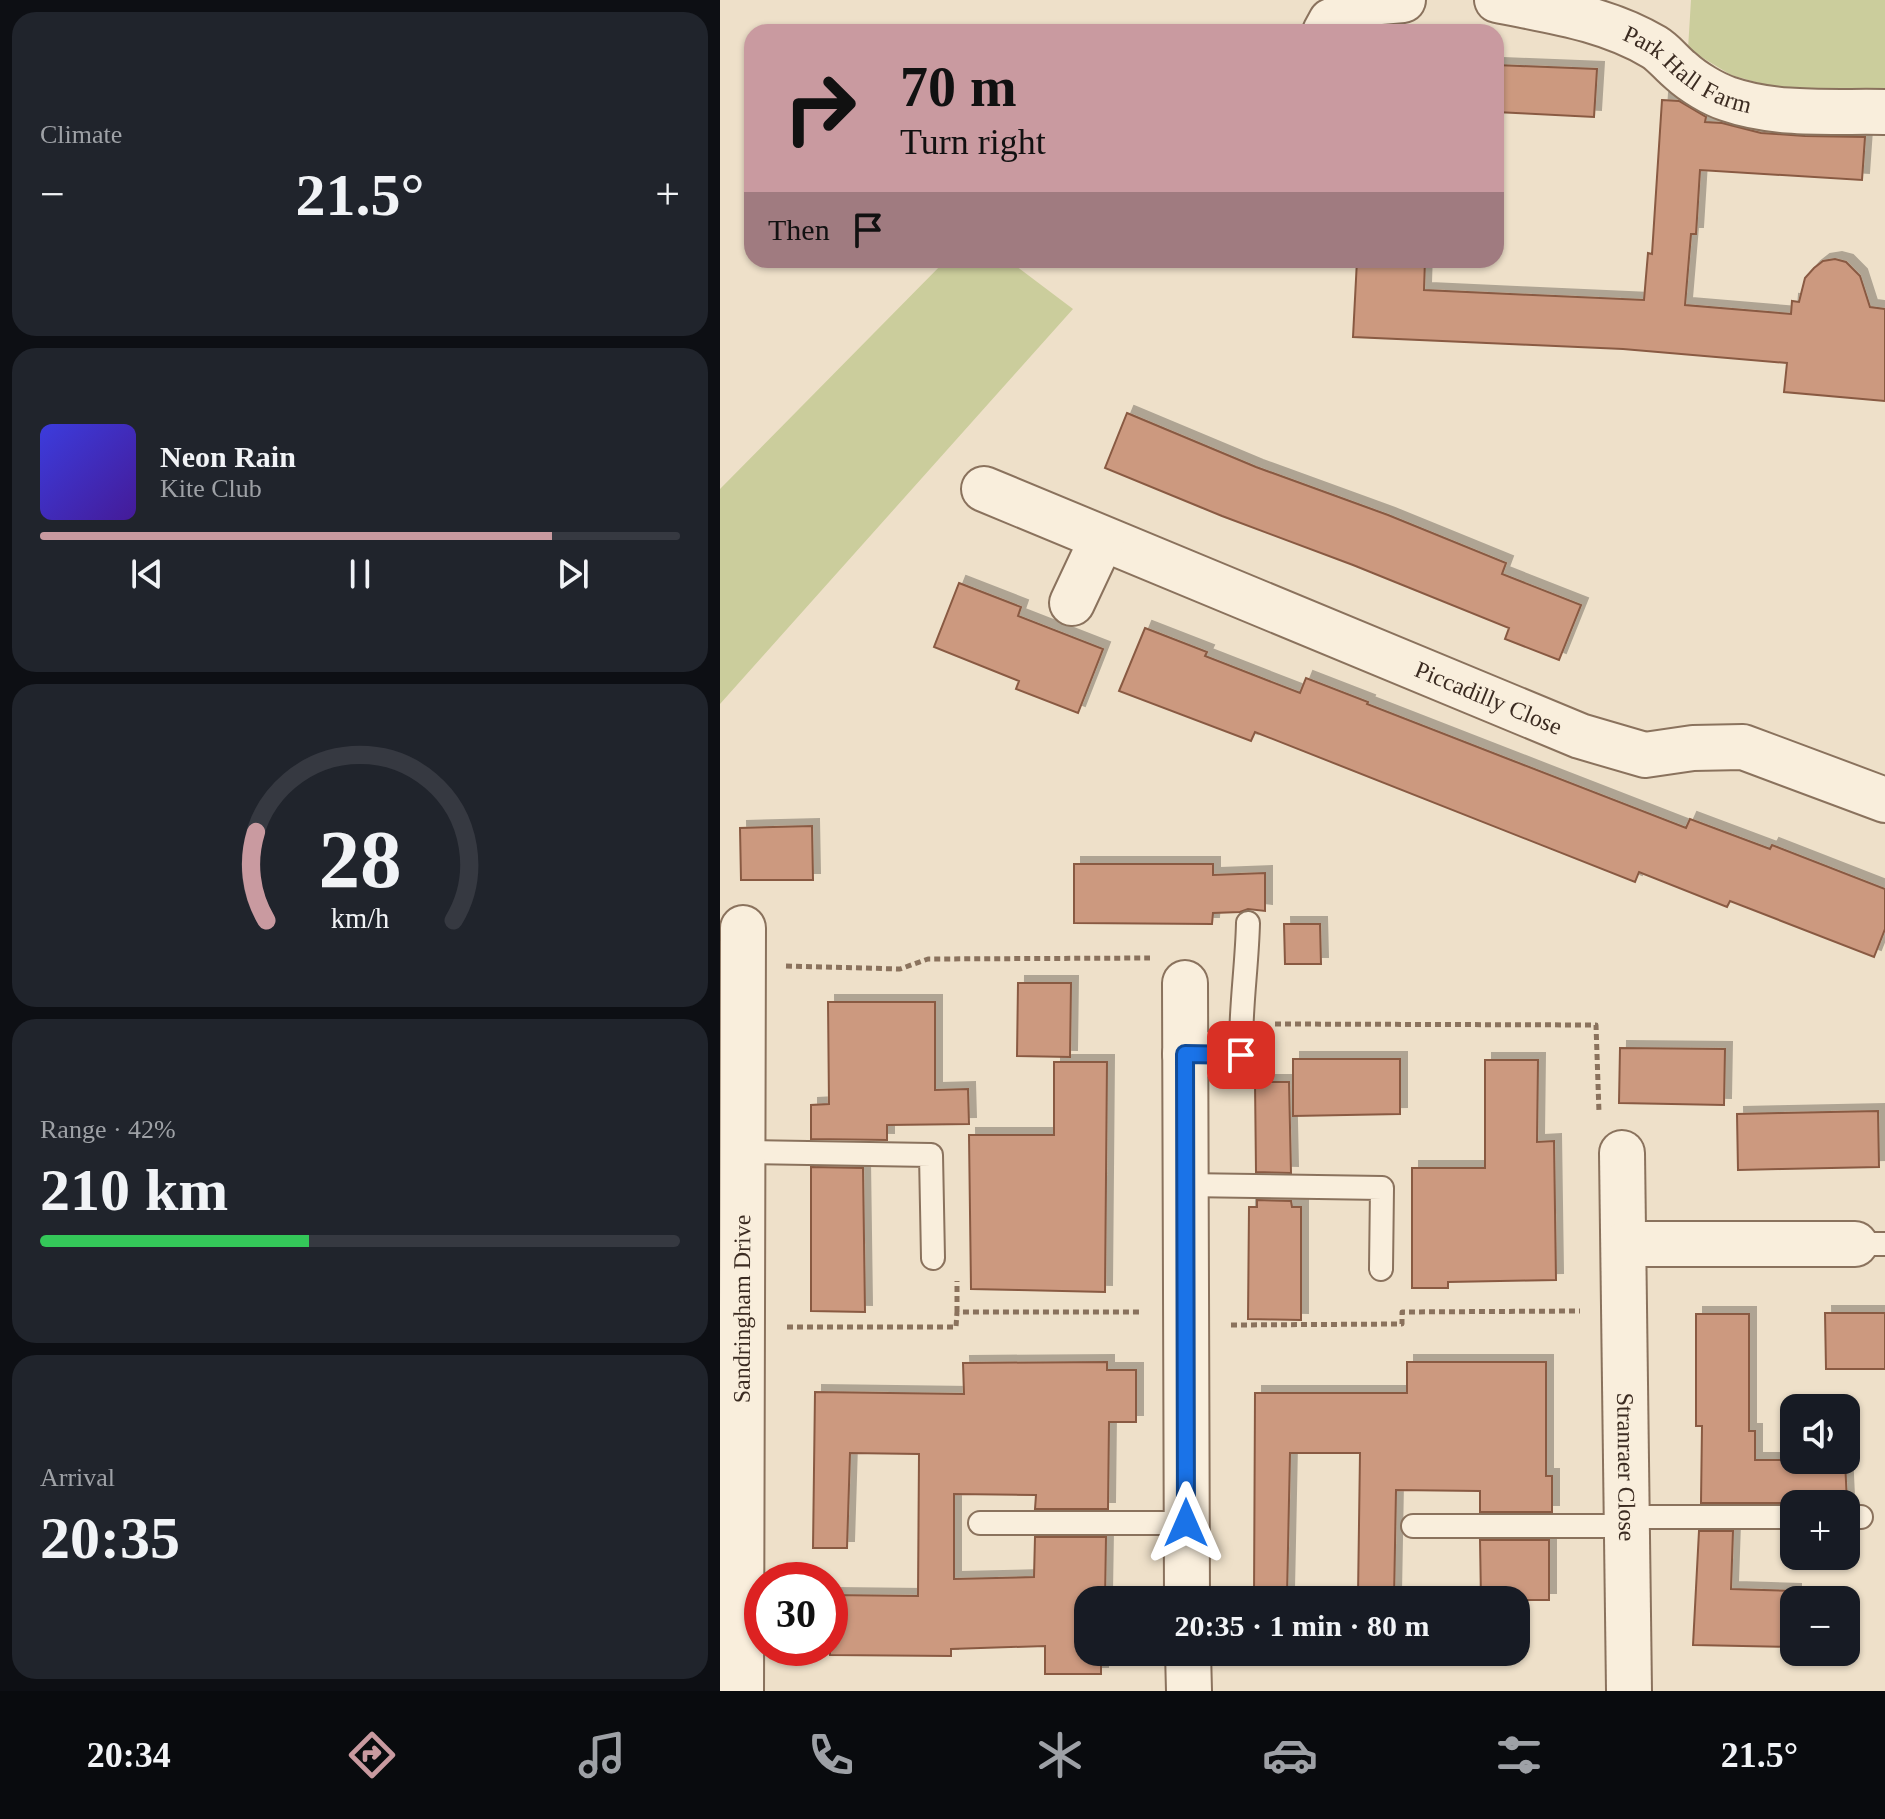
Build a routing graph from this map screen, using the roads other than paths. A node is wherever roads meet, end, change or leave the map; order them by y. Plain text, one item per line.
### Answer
1 (1403, 0) edge
2 (1497, 0) edge
3 (1329, 24) edge
4 (1885, 112) edge
5 (984, 489) dead end
6 (1102, 539) junction
7 (1072, 603) dead end
8 (1885, 800) edge
9 (1248, 923) dead end
10 (743, 946) road end
11 (1185, 983) road end
12 (1241, 1039) joint
13 (1185, 1054) junction
14 (742, 1152) junction
15 (1622, 1153) road end
16 (1185, 1185) junction
17 (1625, 1244) junction
18 (1870, 1244) edge
19 (731, 1253) edge
20 (933, 1258) dead end
21 (1381, 1269) dead end
22 (1780, 1517) edge
23 (1626, 1522) junction
24 (980, 1523) dead end
25 (1186, 1523) junction
26 (1413, 1526) dead end
27 (1187, 1586) edge
28 (1188, 1666) edge
29 (741, 1691) edge
30 (1189, 1691) edge
31 (1629, 1691) edge

1 - 3 street
2 - 4 street, Park Hall Farm
5 - 6 street, Piccadilly Close
6 - 7 street
6 - 8 street, Piccadilly Close
9 - 12 lane
10 - 14 street, Sandringham Drive
11 - 13 street
12 - 13 street
13 - 16 street
14 - 19 street, Sandringham Drive
14 - 20 lane
15 - 17 street, Stranraer Close
16 - 21 lane
16 - 25 street
17 - 18 street
17 - 23 street, Stranraer Close
19 - 29 street, Sandringham Drive
22 - 23 lane
23 - 26 lane
23 - 31 street, Stranraer Close
24 - 25 lane
25 - 27 street
28 - 30 street

